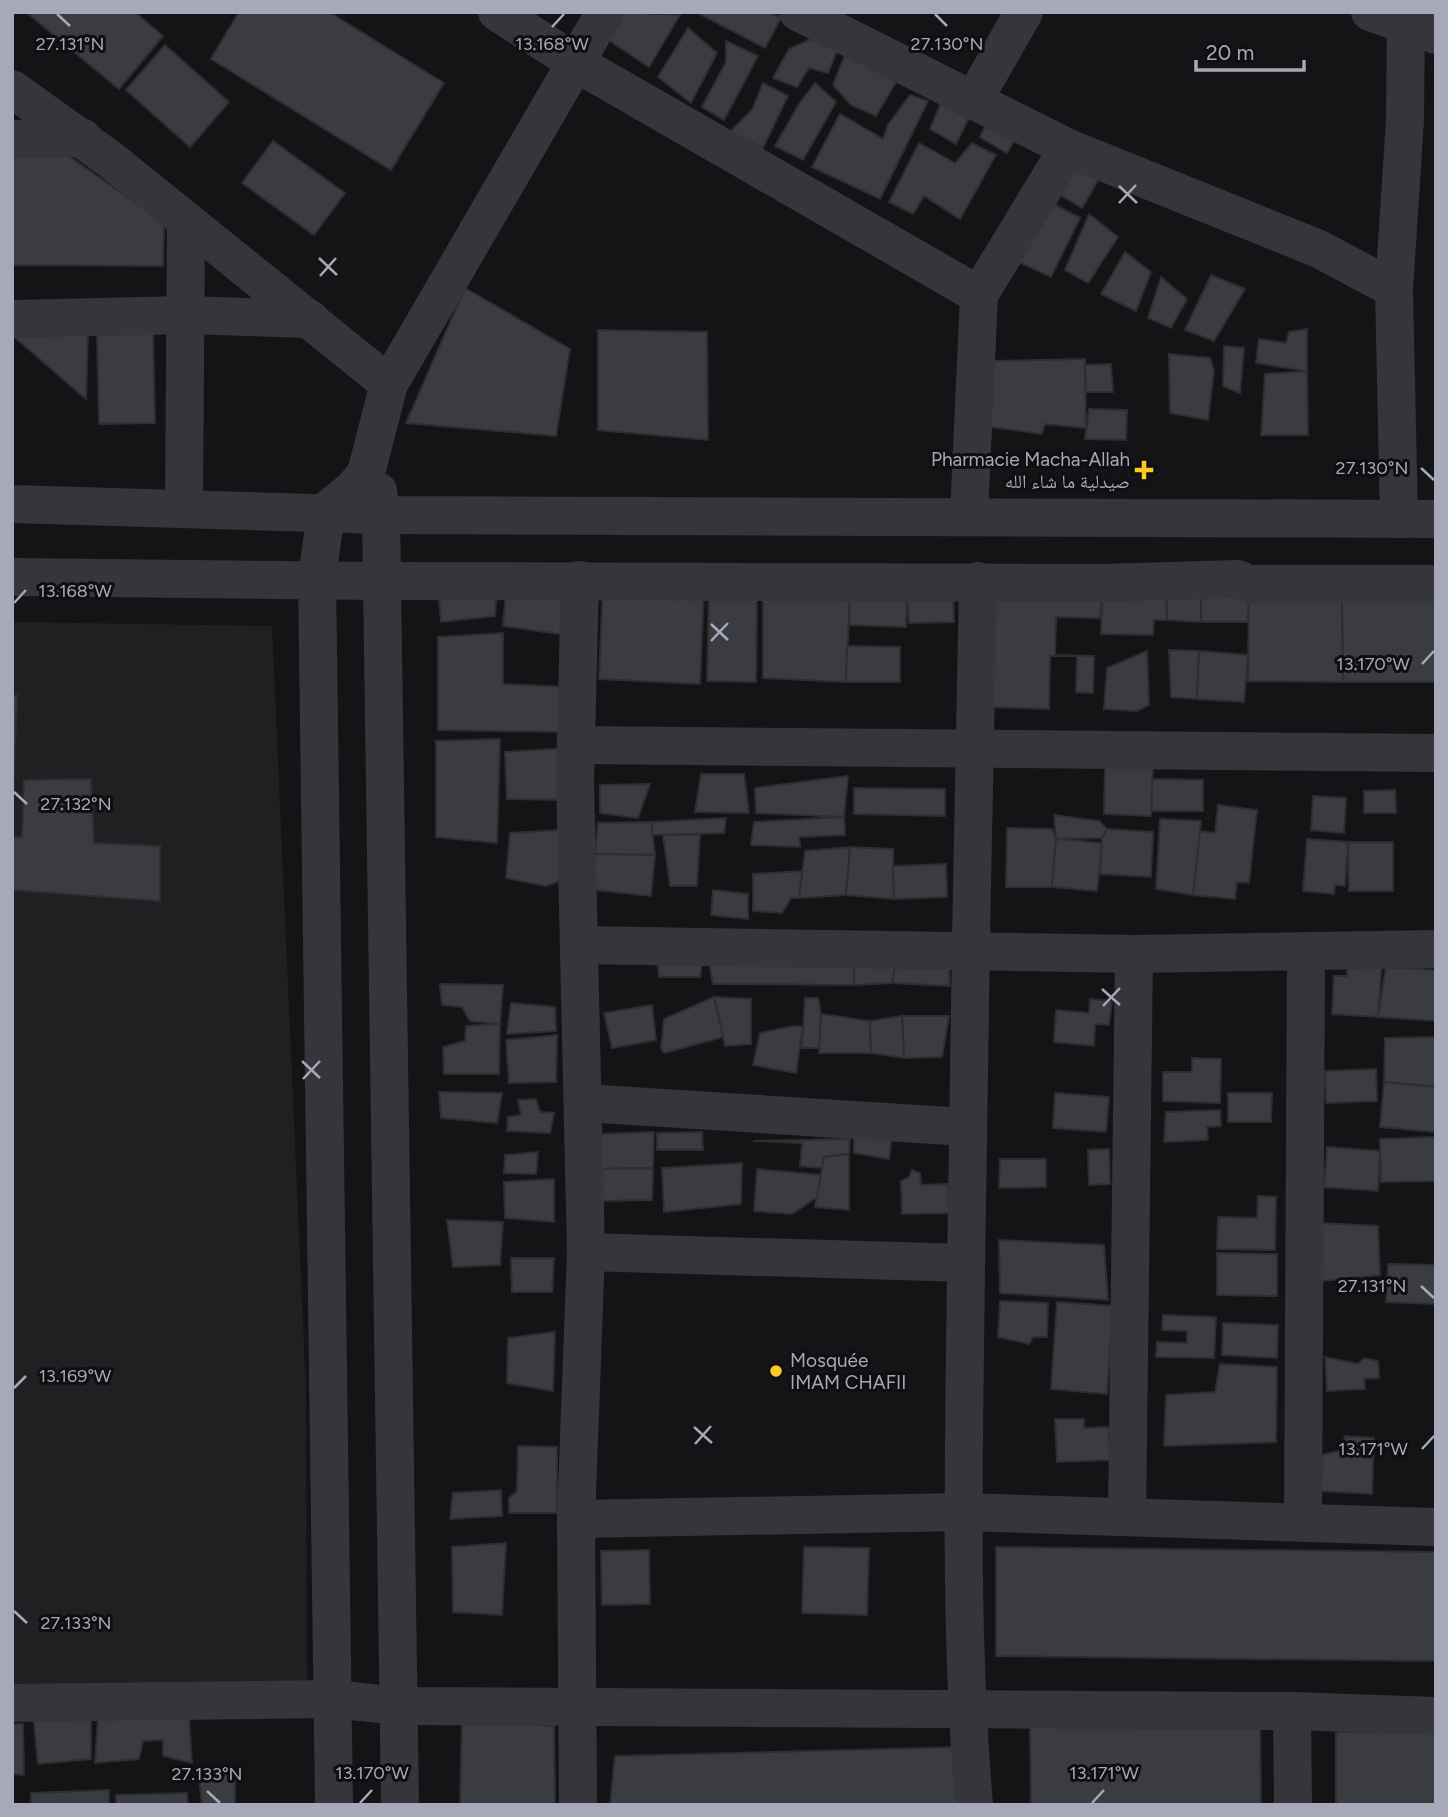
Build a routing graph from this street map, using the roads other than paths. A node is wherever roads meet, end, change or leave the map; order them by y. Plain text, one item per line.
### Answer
1 (497, 12) edge
2 (606, 12) edge
3 (798, 12) edge
4 (1024, 12) edge
5 (1370, 12) edge
6 (1416, 25) edge
7 (576, 63) junction
8 (12, 89) edge
9 (973, 101) junction
10 (83, 138) junction
11 (12, 139) edge
12 (1068, 148) junction
13 (186, 221) junction
14 (1394, 289) junction
15 (979, 295) junction
16 (185, 315) junction
17 (12, 319) edge
18 (310, 319) junction
19 (389, 384) junction
20 (368, 465) junction
21 (12, 504) edge
22 (184, 508) junction
23 (326, 511) junction
24 (382, 515) junction
25 (969, 515) junction
26 (1418, 519) edge
27 (12, 577) edge
28 (317, 579) junction
29 (580, 580) junction
30 (380, 581) junction
31 (978, 581) junction
32 (1436, 584) edge
33 (576, 745) junction
34 (974, 748) junction
35 (1436, 753) edge
36 (580, 946) junction
37 (1436, 949) edge
38 (970, 952) junction
39 (1307, 953) junction
40 (1134, 954) junction
41 (584, 1103) junction
42 (966, 1127) junction
43 (586, 1252) junction
44 (966, 1263) junction
45 (963, 1512) junction
46 (1127, 1517) junction
47 (576, 1519) junction
48 (1303, 1521) junction
49 (1436, 1527) edge
50 (333, 1699) junction
51 (12, 1703) edge
52 (399, 1706) junction
53 (576, 1708) junction
54 (966, 1708) junction
55 (1292, 1711) junction
56 (1436, 1716) edge
57 (334, 1805) edge
58 (400, 1805) edge
59 (578, 1805) edge
60 (974, 1805) edge
61 (1293, 1805) edge

1 - 7 street
2 - 7 street
3 - 9 street
4 - 9 street
5 - 6 street
6 - 14 street
7 - 15 street
7 - 19 street
8 - 10 street
9 - 12 street
10 - 11 street
10 - 13 street
12 - 14 street
12 - 15 street
13 - 16 street
13 - 18 street
14 - 26 street
15 - 25 street
16 - 17 street
16 - 18 street
16 - 22 street
18 - 19 street
19 - 20 street
20 - 23 street
20 - 24 street
21 - 22 street
22 - 23 street
23 - 24 street
23 - 28 street
24 - 25 street
24 - 30 street
25 - 26 street
27 - 28 street
28 - 30 street
28 - 50 street
29 - 30 street
29 - 31 street
29 - 33 street
30 - 52 street
31 - 32 street
31 - 34 street
33 - 34 street
33 - 36 street
34 - 35 street
34 - 38 street
36 - 38 street
36 - 41 street
37 - 39 street
38 - 40 street
38 - 42 street
39 - 40 street
39 - 48 street
40 - 46 street
41 - 42 street
41 - 43 street
42 - 44 street
43 - 44 street
43 - 47 street
44 - 45 street
45 - 46 street
45 - 47 street
45 - 54 street
46 - 48 street
47 - 53 street
48 - 49 street
50 - 51 street
50 - 52 street
50 - 57 street
52 - 53 street
52 - 58 street
53 - 54 street
53 - 59 street
54 - 55 street
54 - 60 street
55 - 56 street
55 - 61 street

